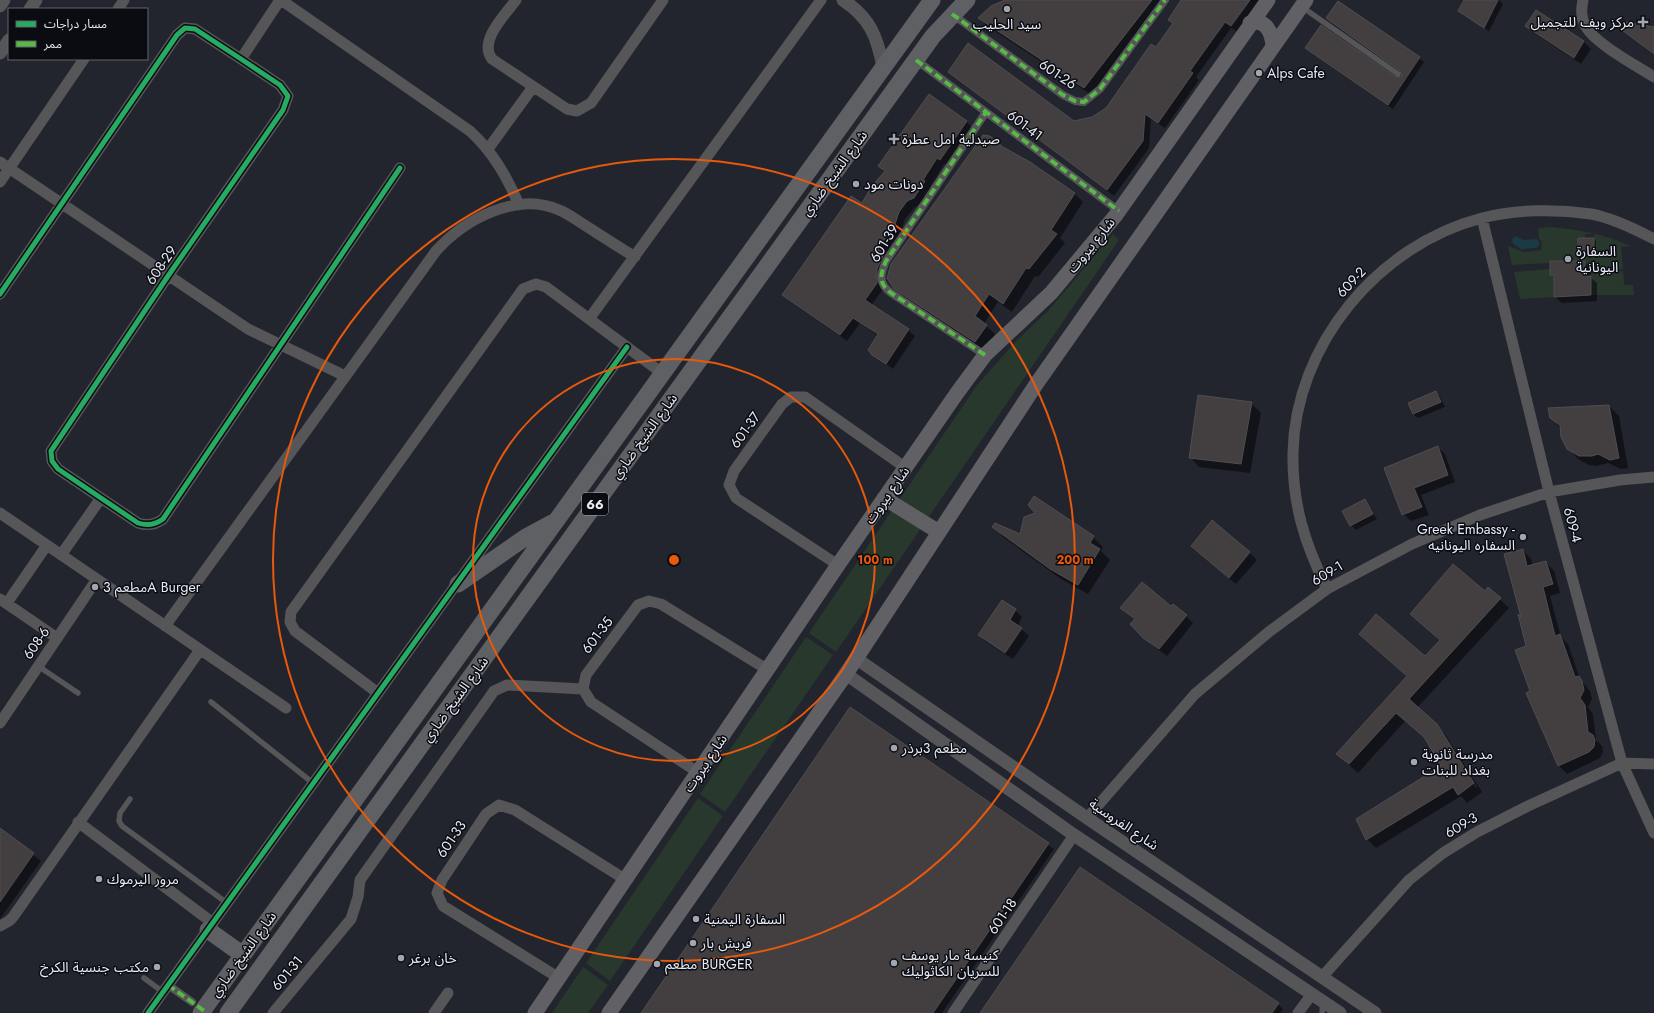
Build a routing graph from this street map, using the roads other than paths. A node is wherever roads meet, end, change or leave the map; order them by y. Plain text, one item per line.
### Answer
1 (4, 0) edge
2 (281, 0) edge
3 (516, 0) edge
4 (663, 0) edge
5 (821, 0) edge
6 (843, 0) edge
7 (932, 0) edge
8 (967, 0) edge
9 (1165, 0) edge
10 (1268, 0) edge
11 (1583, 0) edge
12 (1304, 3) edge
13 (0, 6) edge
14 (952, 14) junction
15 (1250, 24) junction
16 (8, 41) edge
17 (1273, 46) junction
18 (0, 53) edge
19 (241, 59) junction
20 (83, 60) edge
21 (916, 60) junction
22 (883, 67) junction
23 (1398, 74) dead end
24 (1654, 77) edge
25 (533, 86) junction
26 (986, 112) junction
27 (488, 149) junction
28 (5, 165) edge
29 (400, 168) dead end
30 (0, 182) edge
31 (62, 204) junction
32 (519, 205) junction
33 (1119, 211) junction
34 (1482, 218) junction
35 (1654, 240) edge
36 (635, 257) junction
37 (168, 276) junction
38 (0, 294) edge
39 (589, 319) junction
40 (281, 346) junction
41 (627, 347) junction
42 (985, 355) junction
43 (662, 373) junction
44 (344, 376) junction
45 (906, 468) junction
46 (1654, 477) edge
47 (1549, 492) junction
48 (101, 498) junction
49 (884, 498) junction
50 (0, 513) edge
51 (555, 521) junction
52 (939, 532) junction
53 (47, 546) junction
54 (61, 555) junction
55 (838, 565) junction
56 (97, 580) junction
57 (458, 584) junction
58 (1327, 589) junction
59 (3, 601) edge
60 (166, 626) junction
61 (57, 638) junction
62 (200, 650) junction
63 (857, 659) junction
64 (38, 666) junction
65 (768, 670) junction
66 (846, 674) junction
67 (583, 689) junction
68 (78, 692) dead end
69 (378, 693) junction
70 (211, 702) dead end
71 (286, 708) dead end
72 (0, 723) edge
73 (1006, 762) junction
74 (1622, 763) junction
75 (1654, 764) edge
76 (699, 773) junction
77 (994, 778) junction
78 (313, 783) junction
79 (130, 798) dead end
80 (1087, 818) junction
81 (78, 822) junction
82 (1654, 833) edge
83 (1074, 835) junction
84 (626, 880) junction
85 (227, 902) junction
86 (0, 926) edge
87 (210, 926) junction
88 (243, 954) junction
89 (1322, 977) junction
90 (144, 978) dead end
91 (559, 978) junction
92 (165, 989) junction
93 (448, 994) dead end
94 (1319, 1003) edge
95 (196, 1007) edge
96 (148, 1013) edge
97 (228, 1013) edge
98 (273, 1013) edge
99 (434, 1013) edge
100 (535, 1013) edge
101 (608, 1013) edge
102 (954, 1013) edge
103 (1298, 1013) edge
104 (1340, 1013) edge
105 (1375, 1013) edge

1 - 13 street
2 - 19 street
2 - 27 street
3 - 25 street
4 - 25 street
5 - 36 street
6 - 22 street
7 - 22 main road, شارع الشيخ ضاري / 66
8 - 14 main road, شارع الشيخ ضاري / 66
9 - 14 street, 601-26
10 - 15 main road, شارع بيروت
11 - 24 street
12 - 17 main road
12 - 23 lane
14 - 21 main road, شارع الشيخ ضاري / 66
15 - 17 main road
15 - 33 main road, شارع بيروت
16 - 18 street
17 - 52 main road
19 - 31 street
19 - 37 street, 608-29
20 - 28 street
21 - 26 street, 601-41
21 - 97 main road, شارع الشيخ ضاري / 66
22 - 43 main road, شارع الشيخ ضاري / 66
25 - 27 street
26 - 33 street, 601-41
26 - 42 street, 601-39
27 - 32 street
28 - 30 street
28 - 31 street
29 - 40 street
31 - 37 street
31 - 38 street
32 - 36 street
32 - 44 street
33 - 42 main road, شارع بيروت
34 - 35 street, 609-2
34 - 47 street, 609-4
34 - 58 street, 609-2
36 - 39 street
37 - 40 street
37 - 48 street, 608-29
39 - 41 street
39 - 69 street
40 - 44 street
40 - 48 street
41 - 43 street
41 - 57 street
42 - 45 main road, شارع بيروت
43 - 51 main road, شارع الشيخ ضاري / 66
44 - 60 street
45 - 49 main road, شارع بيروت
45 - 55 street, 601-37
46 - 47 street, 609-1
47 - 58 street, 609-1
47 - 74 street, 609-4
48 - 54 street
49 - 52 main road
49 - 55 main road, شارع بيروت
50 - 53 street
51 - 57 main road
51 - 88 main road, شارع الشيخ ضاري / 66
52 - 63 main road
53 - 54 street
53 - 59 street
54 - 56 street
55 - 65 main road, شارع بيروت
56 - 60 street
56 - 61 street, 608-6
57 - 69 street
58 - 80 street, 609-1
59 - 61 street
60 - 62 street
61 - 64 street, 608-6
62 - 71 street
62 - 81 street
63 - 66 main road
63 - 73 street, شارع الفروسية
64 - 68 lane
64 - 72 street, 608-6
65 - 67 street, 601-35
65 - 76 main road, شارع بيروت
66 - 77 street
66 - 101 main road
67 - 76 street
67 - 98 street, 601-31
69 - 78 street
70 - 78 lane
73 - 77 street
73 - 80 street, شارع الفروسية
74 - 75 street, 609-3
74 - 82 street, 609-4
74 - 89 street, 609-3
76 - 84 main road, شارع بيروت
77 - 83 street
78 - 85 street
79 - 85 lane
80 - 89 street, شارع الفروسية
81 - 86 street
81 - 87 street
83 - 94 street
83 - 102 street, 601-18
84 - 91 main road, شارع بيروت
84 - 91 street, 601-33
85 - 87 street
87 - 88 main road
87 - 92 street
88 - 95 main road, شارع الشيخ ضاري / 66
89 - 105 street, شارع الفروسية
90 - 92 lane
91 - 100 main road, شارع بيروت
92 - 95 street
92 - 96 street
93 - 99 street
94 - 103 street
94 - 104 street

